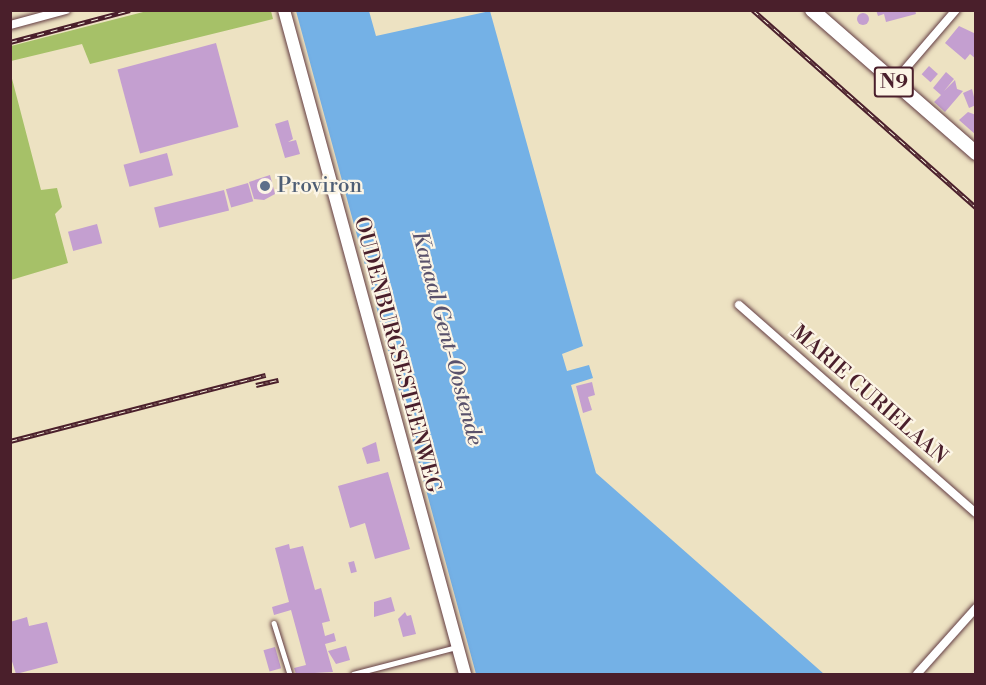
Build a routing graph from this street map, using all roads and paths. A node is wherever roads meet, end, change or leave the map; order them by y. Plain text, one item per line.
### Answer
1 (66, 10) edge
2 (284, 10) edge
3 (812, 10) edge
4 (956, 10) edge
5 (10, 25) edge
6 (894, 82) junction
7 (975, 153) edge
8 (739, 305) dead end
9 (975, 513) edge
10 (975, 608) edge
11 (274, 623) dead end
12 (457, 647) junction
13 (290, 675) edge
14 (353, 675) edge
15 (465, 675) edge
16 (917, 675) edge

1 - 5 street
2 - 12 street, OUDENBURGSESTEENWEG
3 - 6 main road, N9
4 - 6 street
6 - 7 main road, N9
8 - 9 street, MARIE CURIELAAN
10 - 16 street
11 - 13 lane
12 - 14 lane
12 - 15 street, OUDENBURGSESTEENWEG

